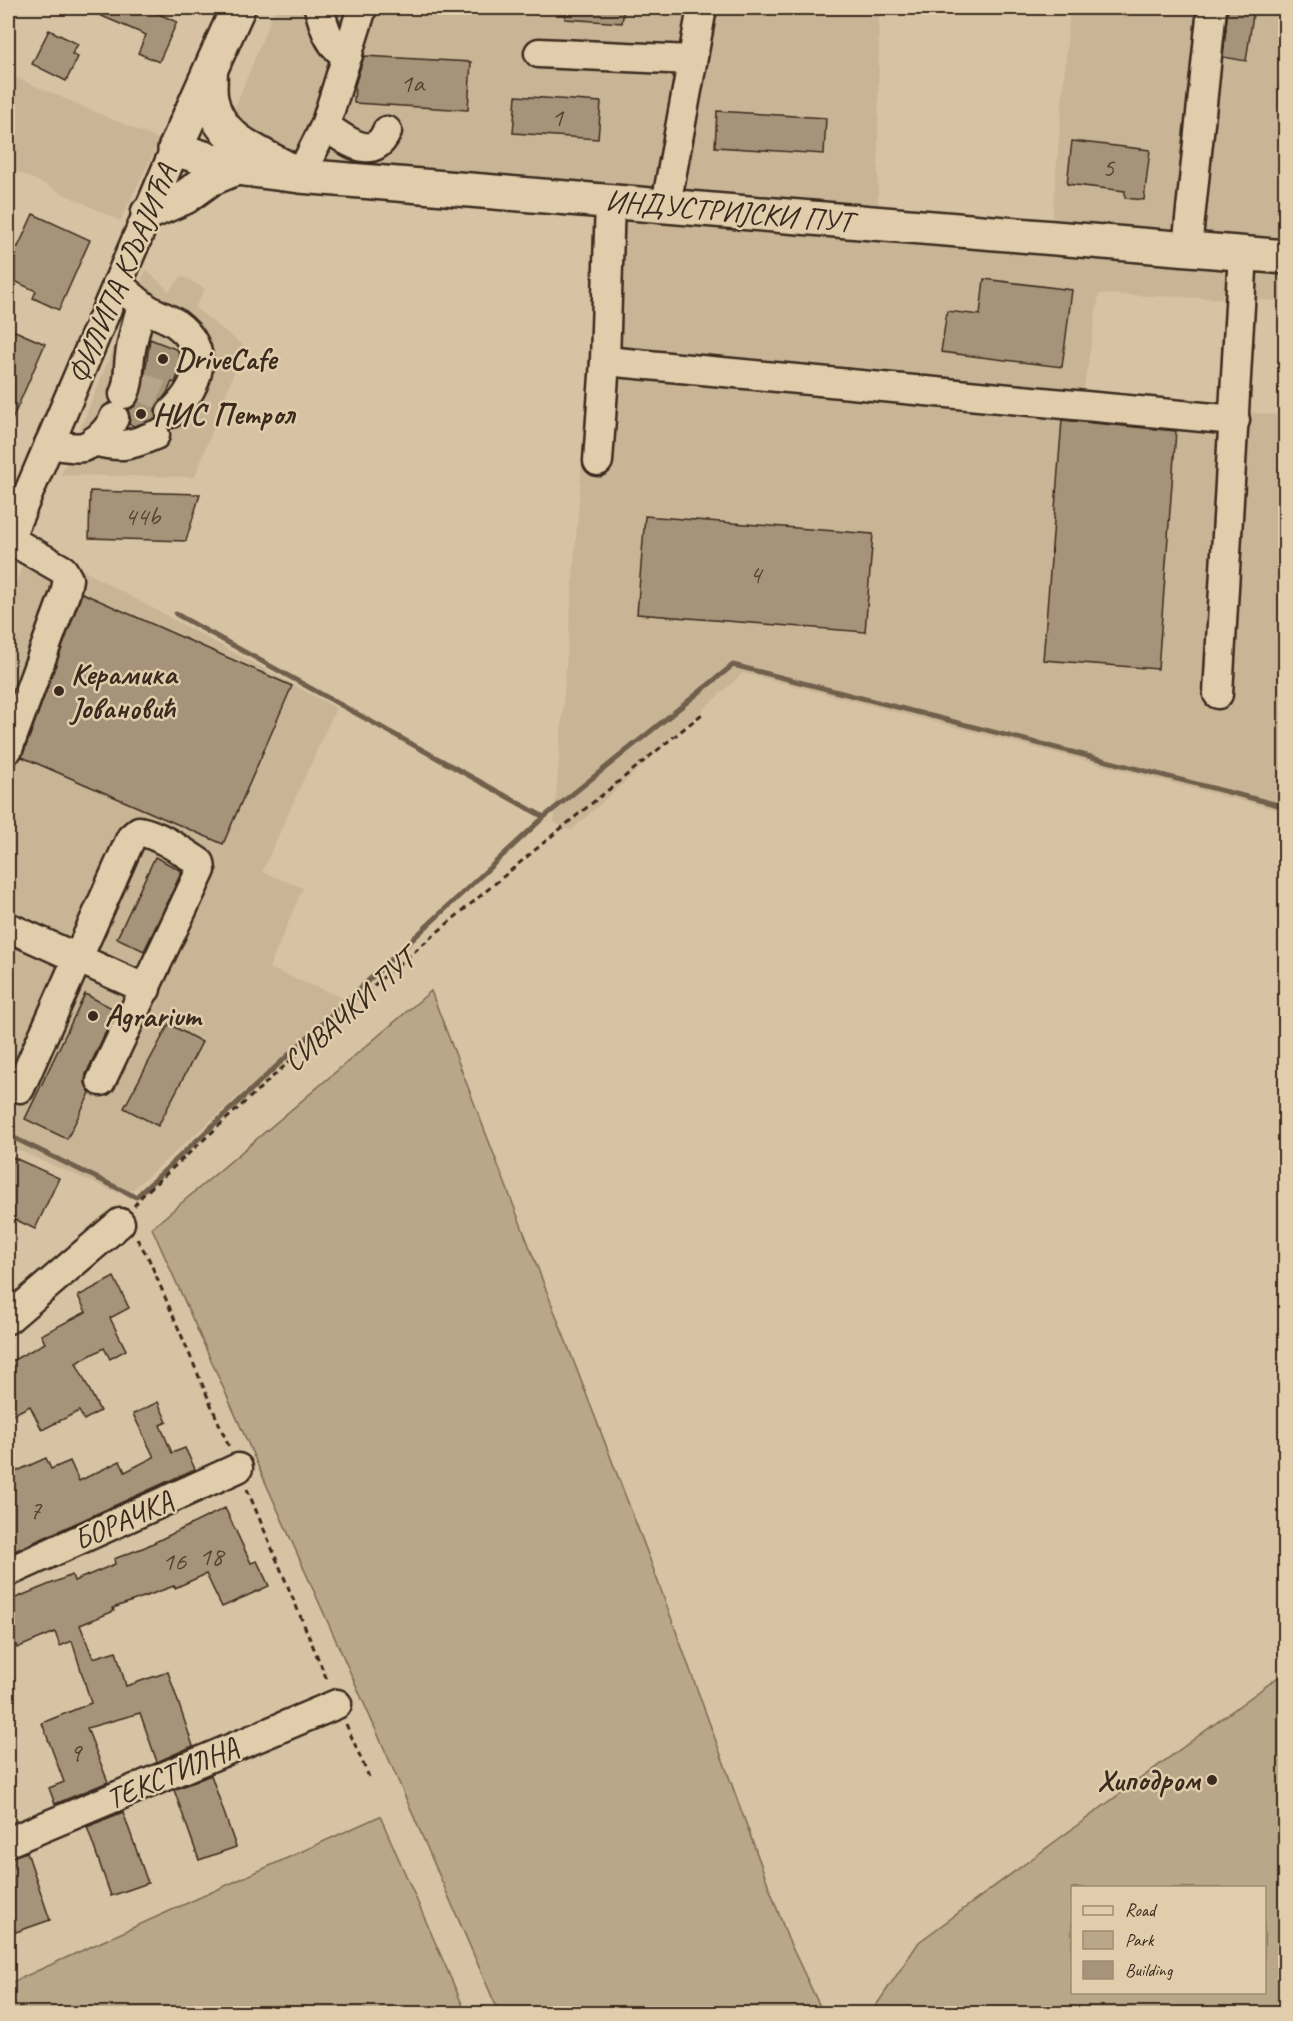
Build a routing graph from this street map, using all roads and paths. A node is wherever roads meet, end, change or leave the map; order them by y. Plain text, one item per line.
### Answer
1 (238, 8) edge
2 (319, 8) edge
3 (362, 8) edge
4 (702, 8) edge
5 (1212, 8) edge
6 (539, 53) dead end
7 (348, 55) junction
8 (691, 60) junction
9 (210, 69) junction
10 (325, 126) junction
11 (387, 130) dead end
12 (175, 149) junction
13 (236, 168) junction
14 (300, 176) junction
15 (610, 201) junction
16 (666, 205) junction
17 (148, 213) junction
18 (1187, 248) junction
19 (1243, 253) junction
20 (1286, 257) edge
21 (117, 284) junction
22 (142, 305) junction
23 (605, 361) junction
24 (1234, 420) junction
25 (94, 441) junction
26 (49, 444) junction
27 (598, 461) dead end
28 (8, 540) edge
29 (1218, 694) dead end
30 (702, 714) dead end
31 (8, 749) edge
32 (8, 927) edge
33 (79, 958) junction
34 (146, 989) junction
35 (100, 1081) dead end
36 (20, 1088) dead end
37 (120, 1222) junction
38 (8, 1319) edge
39 (238, 1468) junction
40 (8, 1572) edge
41 (337, 1704) junction
42 (369, 1777) dead end
43 (8, 1842) edge

1 - 9 main road, ФИЛИПА КЉАЈИЋА
2 - 7 street
3 - 7 street
4 - 8 street
5 - 18 street
6 - 8 street
7 - 10 street
8 - 16 street
9 - 12 main road, ФИЛИПА КЉАЈИЋА
9 - 14 main road
10 - 11 street
10 - 14 street
12 - 13 main road, ИНДУСТРИЈСКИ ПУТ
12 - 17 street, ФИЛИПА КЉАЈИЋА
13 - 14 main road, ИНДУСТРИЈСКИ ПУТ
13 - 17 main road
14 - 15 main road, ИНДУСТРИЈСКИ ПУТ
15 - 16 main road, ИНДУСТРИЈСКИ ПУТ
15 - 23 street
16 - 18 main road, ИНДУСТРИЈСКИ ПУТ
17 - 21 street, ФИЛИПА КЉАЈИЋА
18 - 19 main road, ИНДУСТРИЈСКИ ПУТ
19 - 20 main road, ИНДУСТРИЈСКИ ПУТ
19 - 24 street
21 - 22 street
21 - 26 street, ФИЛИПА КЉАЈИЋА
22 - 25 street
22 - 25 street
23 - 24 street
23 - 27 street
24 - 29 street
25 - 26 street
26 - 28 street, ФИЛИПА КЉАЈИЋА
28 - 31 street
30 - 37 path, СИВАЧКИ ПУТ
32 - 33 street
33 - 34 street
33 - 34 street
33 - 36 street
34 - 35 street
37 - 38 street
37 - 39 path
39 - 40 street, БОРАЧКА
39 - 41 path
41 - 42 path
41 - 43 street, ТЕКСТИЛНА

